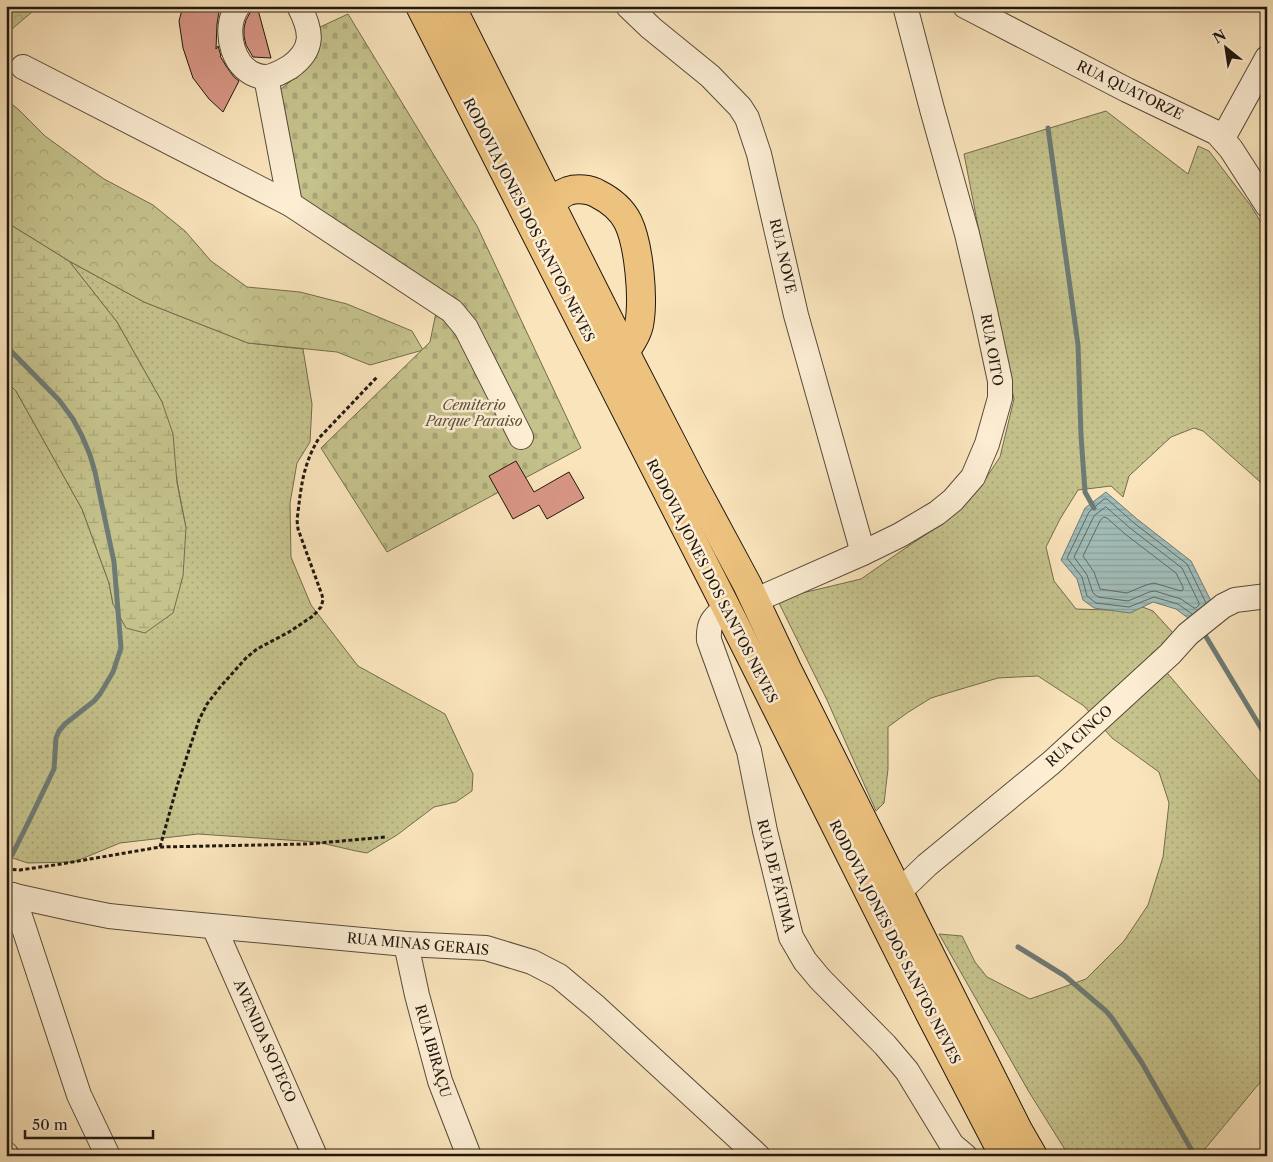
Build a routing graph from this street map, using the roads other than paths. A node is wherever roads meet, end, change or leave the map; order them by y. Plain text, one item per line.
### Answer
1 (238, 6) edge
2 (299, 6) edge
3 (420, 6) edge
4 (451, 6) edge
5 (628, 6) edge
6 (905, 6) edge
7 (966, 6) edge
8 (1267, 58) edge
9 (23, 67) dead end
10 (266, 77) junction
11 (1223, 138) junction
12 (551, 203) junction
13 (290, 204) junction
14 (1267, 205) edge
15 (530, 222) junction
16 (625, 352) junction
17 (521, 437) dead end
18 (863, 553) junction
19 (1267, 596) edge
20 (756, 600) junction
21 (726, 608) junction
22 (898, 894) junction
23 (10, 895) edge
24 (214, 927) junction
25 (406, 944) junction
26 (108, 1156) edge
27 (315, 1156) edge
28 (469, 1156) edge
29 (758, 1156) edge
30 (965, 1156) edge
31 (1004, 1156) edge
32 (1033, 1156) edge

1 - 10 street
2 - 10 street
3 - 15 main road, RODOVIA JONES DOS SANTOS NEVES
4 - 12 main road, RODOVIA JONES DOS SANTOS NEVES
5 - 18 street, RUA NOVE
6 - 18 street, RUA OITO
7 - 11 street, RUA QUATORZE
8 - 11 street
9 - 13 street
10 - 13 street
11 - 14 street, RUA QUATORZE
12 - 15 main road
12 - 16 main road, RODOVIA JONES DOS SANTOS NEVES
12 - 16 main road
13 - 17 street
15 - 21 main road, RODOVIA JONES DOS SANTOS NEVES
16 - 20 main road, RODOVIA JONES DOS SANTOS NEVES
18 - 20 street, RUA OITO
19 - 22 street, RUA CINCO
20 - 22 main road, RODOVIA JONES DOS SANTOS NEVES
21 - 30 street, RUA DE FÁTIMA
21 - 31 main road, RODOVIA JONES DOS SANTOS NEVES
22 - 32 main road, RODOVIA JONES DOS SANTOS NEVES
23 - 24 street, RUA MINAS GERAIS
23 - 26 street
24 - 25 street, RUA MINAS GERAIS
24 - 27 street, AVENIDA SOTECO
25 - 28 street, RUA IBIRAÇU
25 - 29 street, RUA MINAS GERAIS

